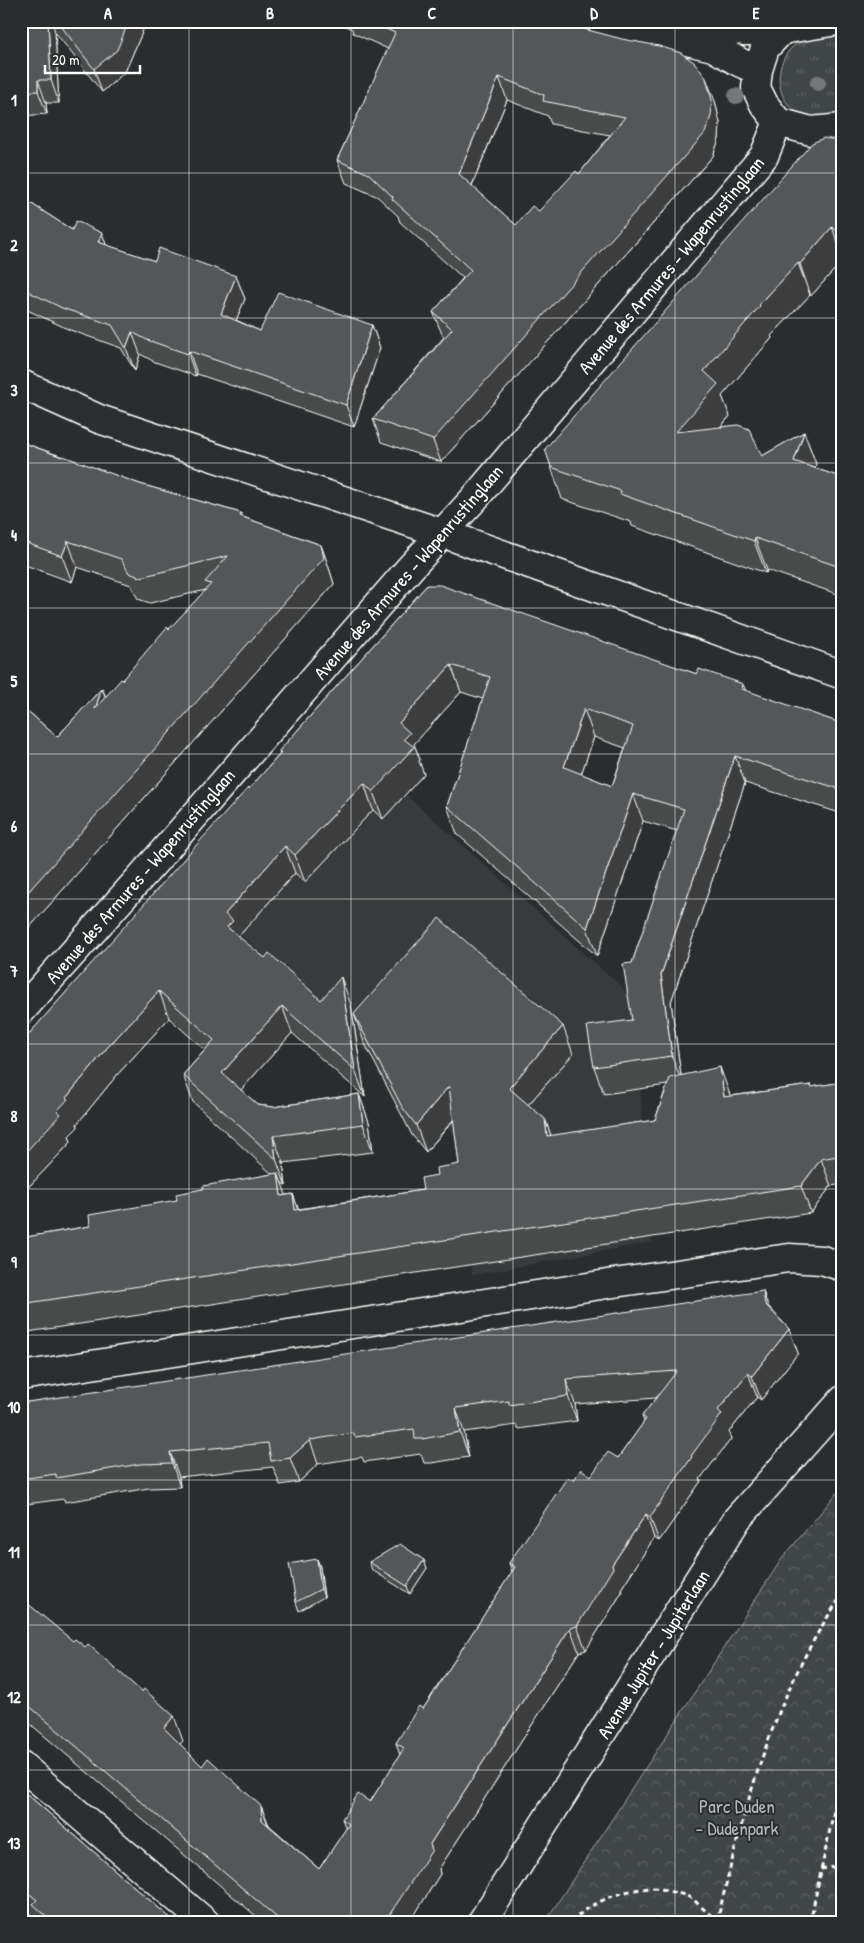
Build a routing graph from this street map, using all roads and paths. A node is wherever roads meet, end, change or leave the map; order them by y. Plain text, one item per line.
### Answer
1 (601, 21) edge
2 (696, 21) edge
3 (837, 21) edge
4 (782, 30) junction
5 (758, 70) junction
6 (778, 122) junction
7 (843, 128) edge
8 (21, 384) edge
9 (442, 532) junction
10 (843, 675) edge
11 (21, 1011) edge
12 (843, 1267) edge
13 (21, 1376) edge
14 (843, 1400) edge
15 (843, 1594) edge
16 (21, 1765) edge
17 (843, 1783) edge
18 (843, 1866) edge
19 (821, 1869) junction
20 (205, 1922) edge
21 (482, 1922) edge
22 (571, 1922) edge
23 (715, 1922) edge
24 (810, 1922) edge

1 - 5 street
2 - 4 street
3 - 4 street
4 - 5 street
5 - 6 street
6 - 7 street
6 - 9 street, Avenue des Armures - Wapenrustinglaan
8 - 9 street
9 - 10 street
9 - 11 street, Avenue des Armures - Wapenrustinglaan
12 - 13 street
14 - 21 street, Avenue Jupiter - Jupiterlaan
15 - 23 path
16 - 20 street
17 - 19 path
18 - 19 path
19 - 24 path
22 - 23 path

